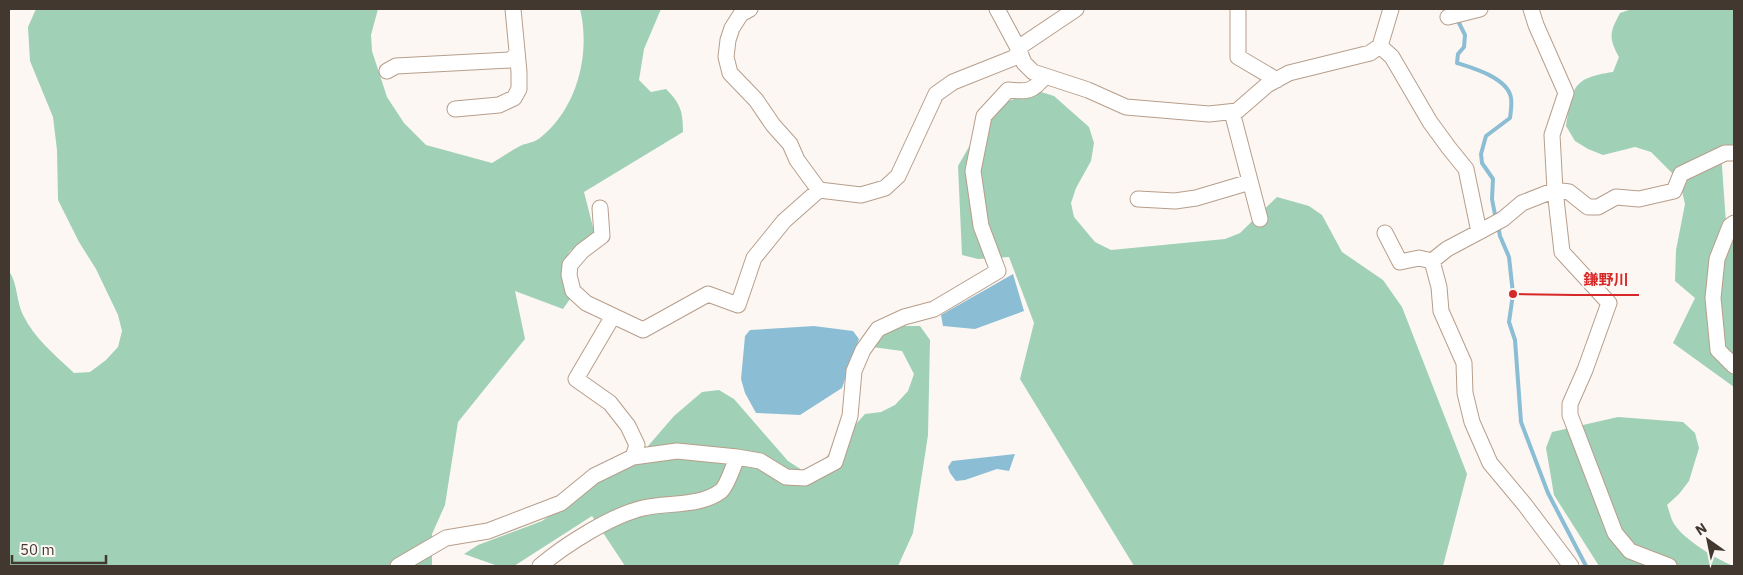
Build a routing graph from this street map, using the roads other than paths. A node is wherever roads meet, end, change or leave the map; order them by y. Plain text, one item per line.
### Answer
1 (513, 9) edge
2 (750, 9) edge
3 (997, 9) edge
4 (1076, 9) edge
5 (1238, 9) edge
6 (1391, 9) edge
7 (1480, 9) edge
8 (1531, 9) edge
9 (1448, 17) dead end
10 (1380, 46) junction
11 (1018, 48) junction
12 (517, 54) junction
13 (387, 71) dead end
14 (1045, 76) junction
15 (1277, 80) junction
16 (455, 109) dead end
17 (1232, 112) junction
18 (1734, 153) edge
19 (1250, 182) junction
20 (819, 190) junction
21 (1555, 190) junction
22 (1138, 199) dead end
23 (600, 208) dead end
24 (1260, 219) dead end
25 (1734, 223) edge
26 (1479, 232) junction
27 (1385, 233) dead end
28 (1432, 261) junction
29 (613, 316) junction
30 (1734, 366) edge
31 (633, 457) junction
32 (737, 457) junction
33 (398, 566) edge
34 (540, 566) edge
35 (1571, 566) edge
36 (1669, 566) edge

1 - 12 street
2 - 20 street
3 - 11 street
4 - 11 street
5 - 15 street
6 - 10 street
7 - 9 street
8 - 21 street
10 - 15 street
10 - 26 street
11 - 14 street
11 - 20 street
12 - 13 street
12 - 16 street
14 - 17 street
14 - 32 street
15 - 17 street
17 - 19 street
18 - 21 street
19 - 22 street
19 - 24 street
20 - 29 street
21 - 26 street
21 - 36 street
23 - 29 street
25 - 30 street
26 - 28 street
27 - 28 street
28 - 35 street
29 - 31 street
31 - 32 street
31 - 33 street
32 - 34 street

